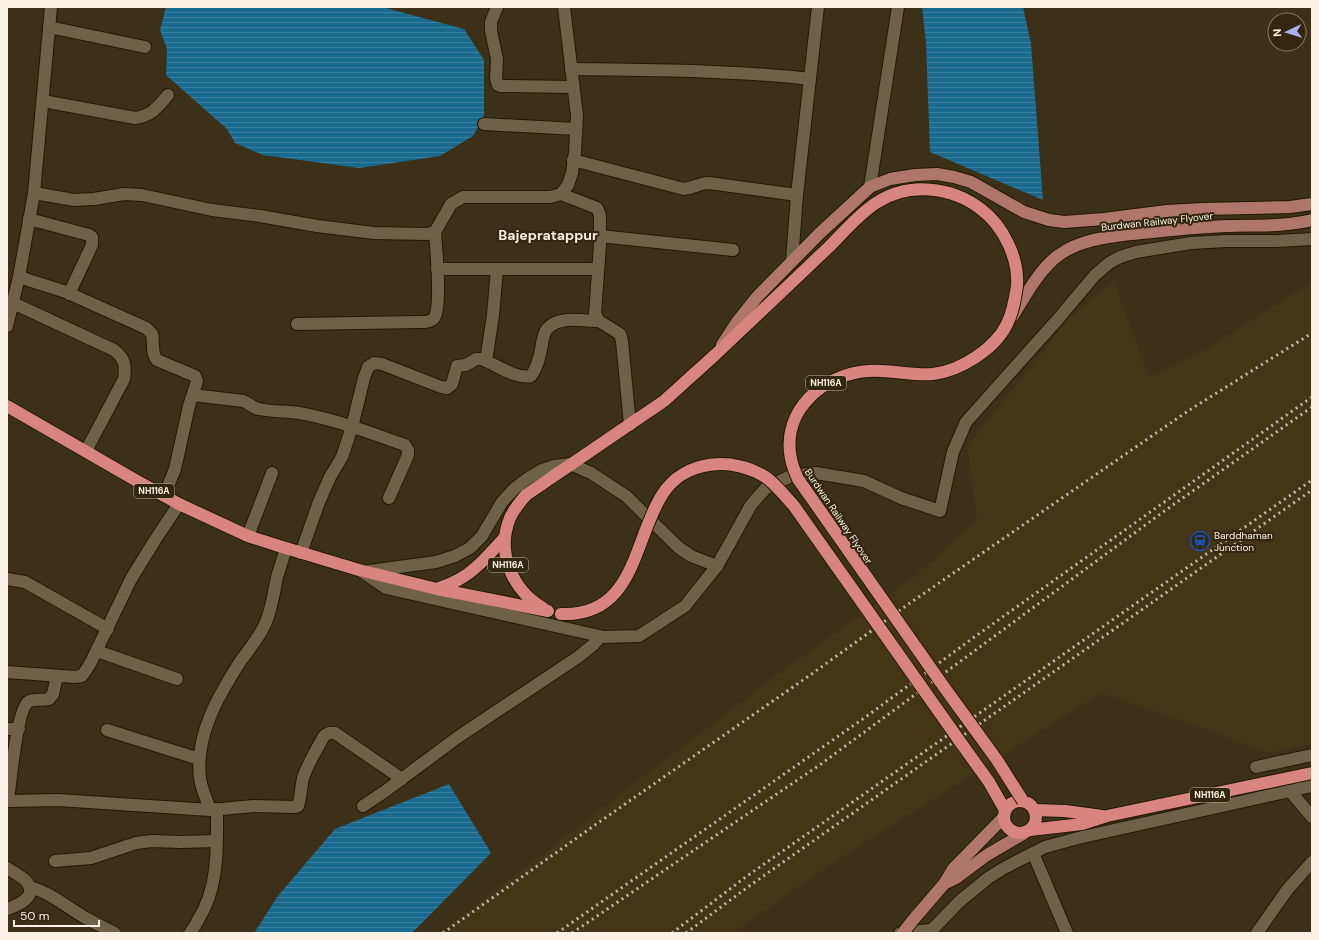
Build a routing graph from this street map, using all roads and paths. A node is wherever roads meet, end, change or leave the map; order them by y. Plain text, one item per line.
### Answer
1 (51, 7) edge
2 (497, 7) edge
3 (564, 7) edge
4 (818, 7) edge
5 (898, 7) edge
6 (50, 28) junction
7 (145, 46) dead end
8 (571, 69) junction
9 (810, 78) junction
10 (573, 88) junction
11 (168, 95) dead end
12 (43, 101) junction
13 (484, 124) dead end
14 (576, 129) junction
15 (573, 160) junction
16 (870, 187) junction
17 (34, 193) junction
18 (561, 194) junction
19 (797, 195) junction
20 (1312, 204) edge
21 (29, 219) junction
22 (1312, 220) edge
23 (435, 232) junction
24 (600, 236) junction
25 (1312, 239) edge
26 (734, 250) dead end
27 (792, 261) junction
28 (437, 269) junction
29 (497, 269) junction
30 (598, 269) junction
31 (20, 277) junction
32 (69, 294) junction
33 (13, 302) junction
34 (598, 321) junction
35 (297, 324) dead end
36 (1007, 325) junction
37 (7, 326) edge
38 (716, 354) junction
39 (486, 361) junction
40 (192, 395) junction
41 (7, 406) edge
42 (630, 425) junction
43 (352, 427) junction
44 (86, 451) junction
45 (570, 464) junction
46 (272, 474) dead end
47 (164, 496) junction
48 (389, 498) dead end
49 (179, 504) junction
50 (248, 536) junction
51 (504, 537) junction
52 (286, 548) junction
53 (301, 553) junction
54 (717, 566) junction
55 (364, 571) junction
56 (7, 579) edge
57 (437, 589) junction
58 (548, 611) junction
59 (108, 628) junction
60 (600, 637) junction
61 (97, 651) junction
62 (7, 672) edge
63 (57, 676) junction
64 (177, 679) dead end
65 (13, 729) edge
66 (107, 730) dead end
67 (1312, 755) edge
68 (199, 759) junction
69 (1256, 766) dead end
70 (1312, 773) edge
71 (402, 779) junction
72 (1312, 786) edge
73 (1290, 791) junction
74 (8, 801) edge
75 (1023, 801) junction
76 (362, 806) dead end
77 (213, 810) junction
78 (1034, 810) junction
79 (1004, 814) junction
80 (1107, 816) junction
81 (1312, 817) edge
82 (1027, 832) junction
83 (217, 841) junction
84 (1033, 853) junction
85 (55, 861) dead end
86 (1312, 862) edge
87 (7, 868) edge
88 (944, 884) junction
89 (30, 886) junction
90 (7, 909) edge
91 (930, 932) edge
92 (115, 933) edge
93 (190, 933) edge
94 (901, 933) edge
95 (1067, 933) edge
96 (1257, 933) edge

1 - 6 street
2 - 10 street
3 - 8 street
4 - 9 street
5 - 16 street
6 - 7 street
6 - 12 street
8 - 9 street
8 - 10 street
9 - 19 street
10 - 14 street
11 - 12 street
12 - 17 street
13 - 14 street
14 - 15 street
15 - 18 street
15 - 19 street
16 - 20 main road
16 - 27 main road
17 - 21 street
17 - 23 street
18 - 23 street
18 - 24 street
19 - 27 street
21 - 31 street
21 - 32 street
22 - 36 main road, Burdwan Railway Flyover, bridge
23 - 28 street
24 - 26 street
24 - 30 street
25 - 54 street
27 - 38 main road
28 - 29 street
28 - 35 street
29 - 30 street
29 - 39 street
30 - 34 street
31 - 32 street
31 - 33 street
32 - 40 street
33 - 37 street
33 - 44 street
34 - 39 street
34 - 42 street
36 - 38 highway, Burdwan Railway Flyover / NH116A, bridge
36 - 75 highway, Burdwan Railway Flyover / NH116A, bridge
38 - 42 highway, NH116A
39 - 43 street
40 - 43 street
40 - 47 street
41 - 44 highway, NH116A
42 - 45 highway, NH116A
43 - 48 street
43 - 53 street
44 - 47 highway, NH116A
45 - 51 highway, NH116A
45 - 54 street
45 - 55 street
46 - 50 street
47 - 49 highway, NH116A
49 - 50 highway, NH116A
49 - 59 street
50 - 52 highway, NH116A
51 - 57 highway, NH116A
51 - 58 highway, NH116A
52 - 53 highway, NH116A
52 - 68 street
53 - 55 highway, NH116A
54 - 60 street
55 - 57 highway, NH116A
55 - 60 street
56 - 59 street
57 - 58 highway, NH116A
58 - 79 highway, NH116A, bridge
59 - 61 street
60 - 71 street
61 - 63 street
61 - 64 street
62 - 63 street
63 - 65 street
65 - 74 street
66 - 68 street
67 - 69 street
68 - 77 street
70 - 80 highway, NH116A
71 - 76 street
71 - 77 street
72 - 73 street
73 - 81 street
73 - 84 street
74 - 77 street
75 - 78 highway, Burdwan Railway Flyover / NH116A
75 - 79 highway
77 - 83 street
78 - 80 highway, NH116A
78 - 82 highway
79 - 82 highway, NH116A
79 - 88 main road
80 - 82 highway, NH116A
82 - 88 main road
83 - 85 street
83 - 93 street
84 - 91 street
84 - 95 street
86 - 96 street
87 - 89 street
88 - 94 main road, bridge
89 - 90 street
89 - 92 street
91 - 94 street

